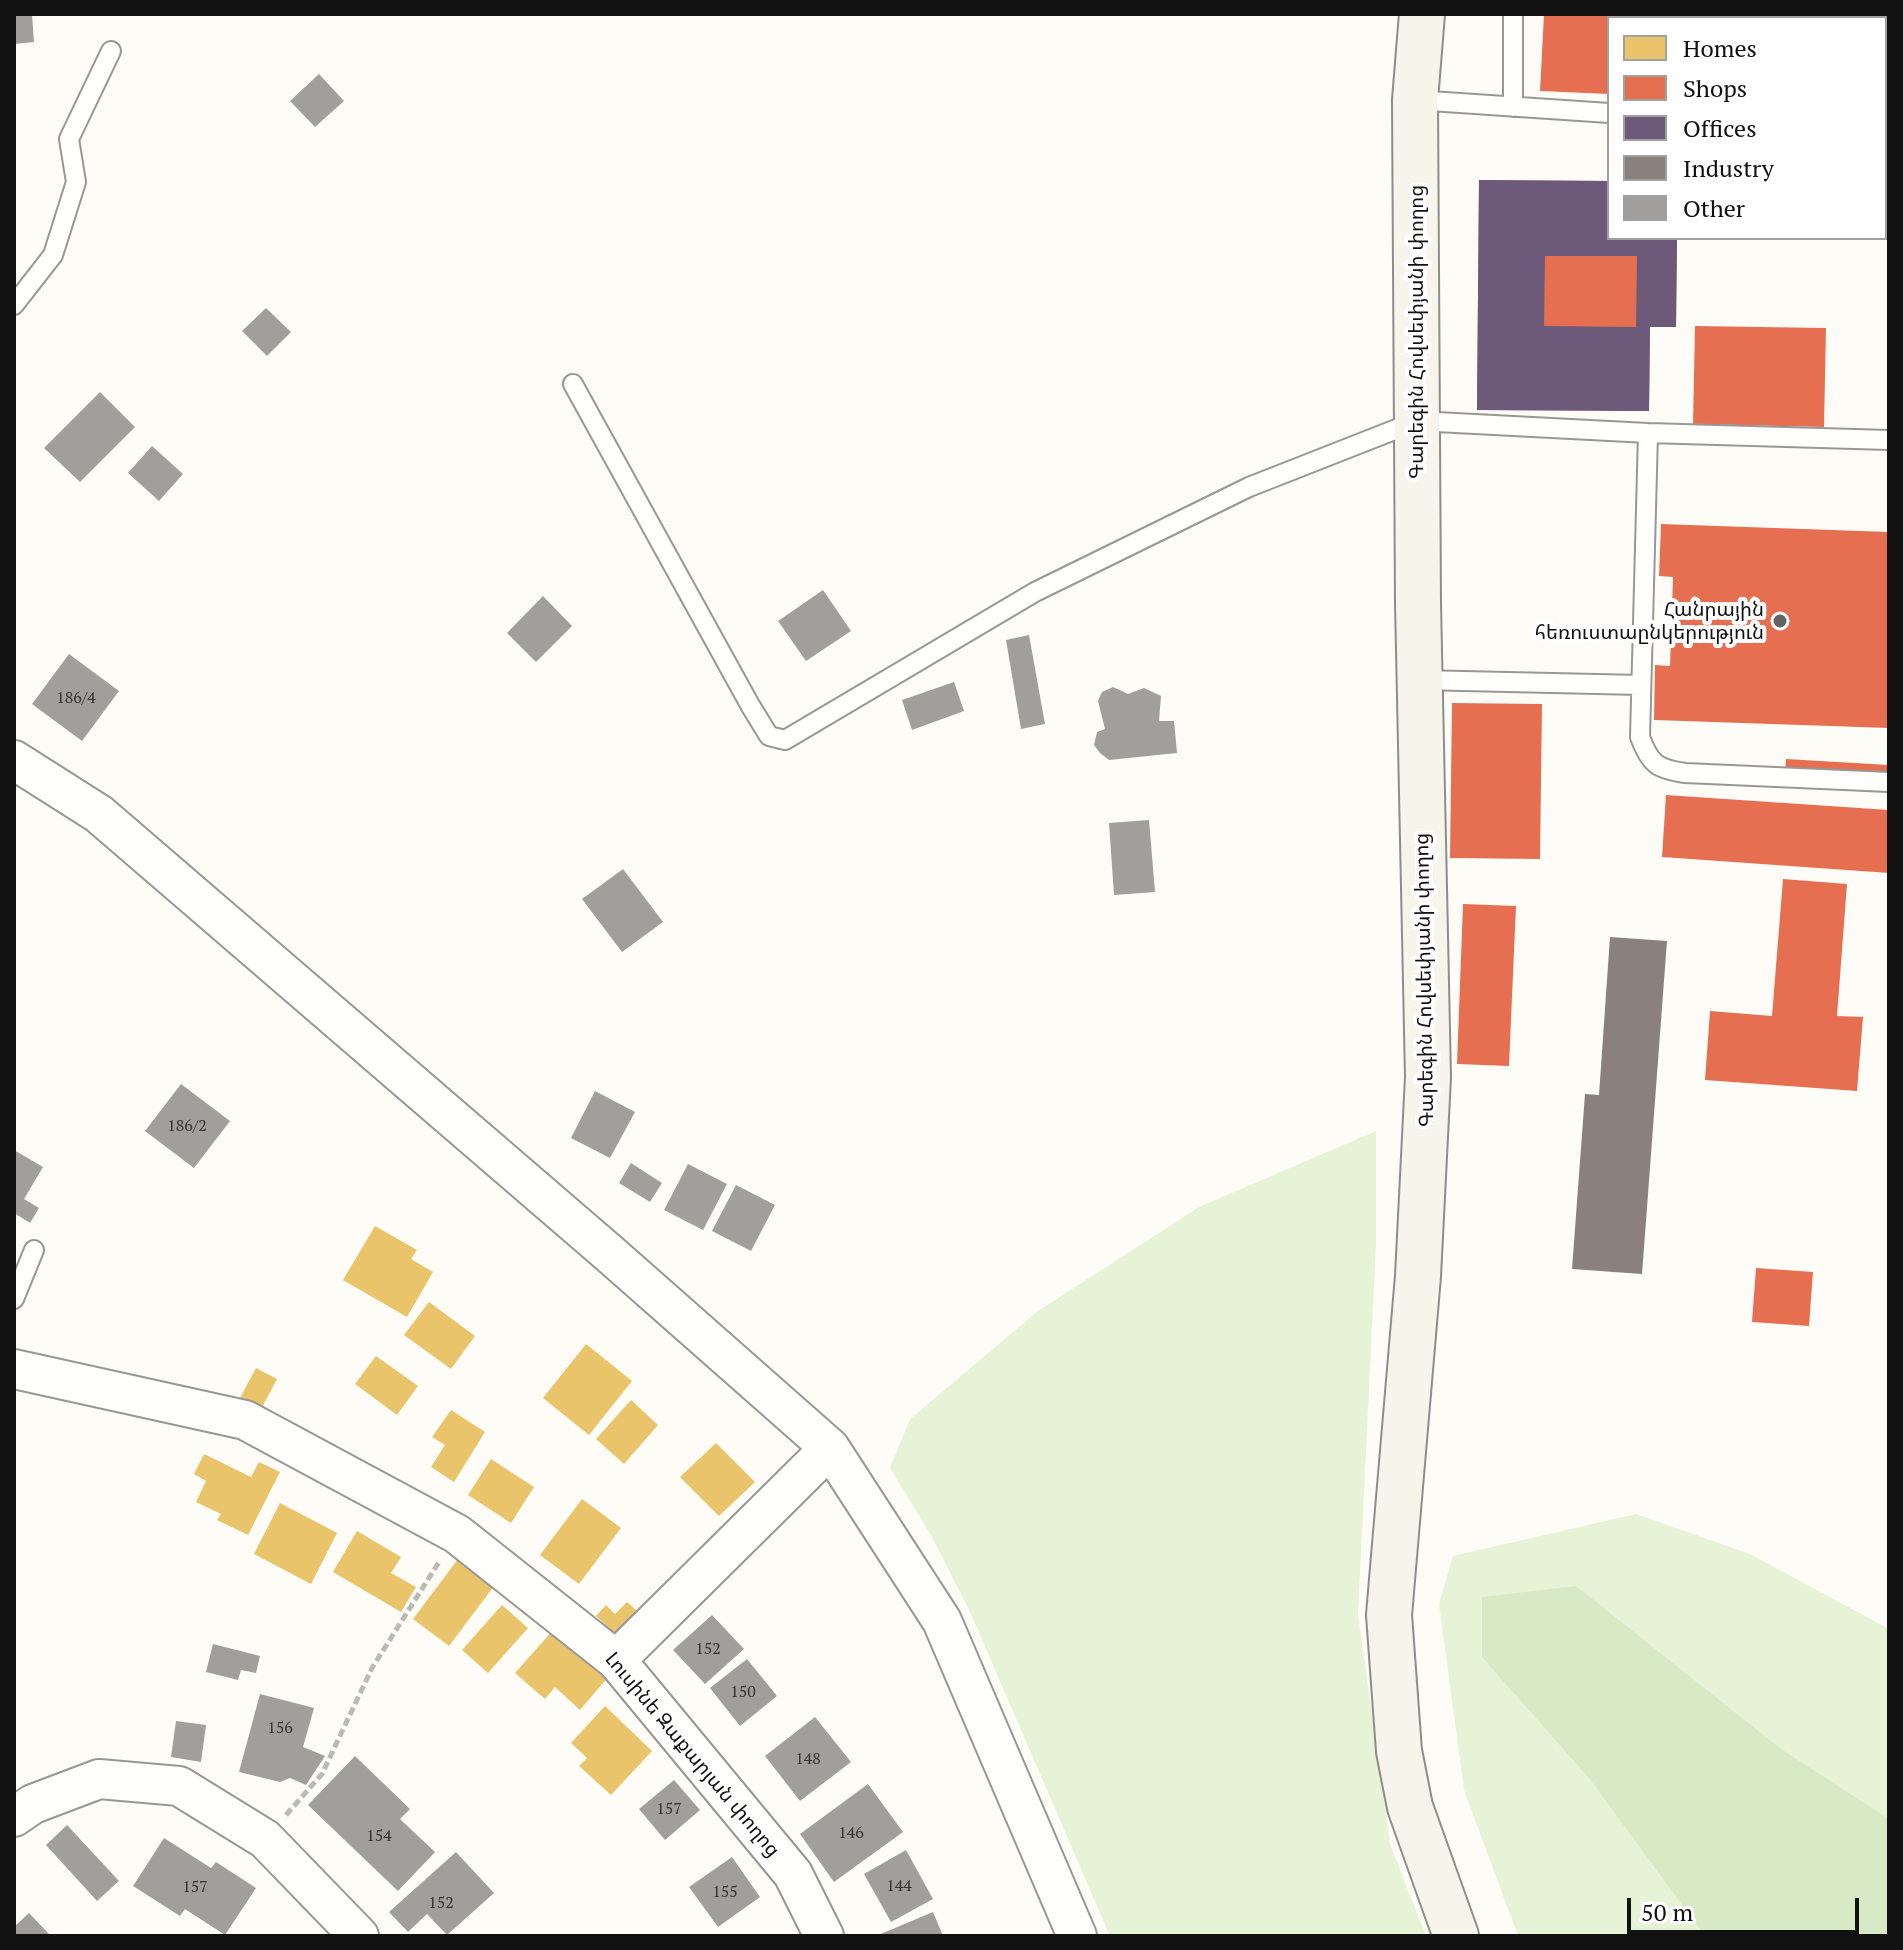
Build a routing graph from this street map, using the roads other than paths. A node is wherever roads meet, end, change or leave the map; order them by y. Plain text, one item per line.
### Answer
1 (1422, 14) edge
2 (1513, 14) edge
3 (111, 51) dead end
4 (1415, 100) junction
5 (1513, 107) junction
6 (1607, 113) edge
7 (14, 305) edge
8 (573, 384) dead end
9 (1417, 421) junction
10 (1648, 433) junction
11 (1889, 440) edge
12 (1419, 680) junction
13 (1641, 685) junction
14 (14, 760) edge
15 (1889, 782) edge
16 (34, 1250) dead end
17 (14, 1299) edge
18 (14, 1369) edge
19 (830, 1448) junction
20 (616, 1660) junction
21 (14, 1817) edge
22 (359, 1936) edge
23 (824, 1936) edge
24 (1077, 1936) edge
25 (1456, 1936) edge

1 - 4 main road, Գարեգին Հովսեփյանի փողոց
2 - 5 lane
3 - 7 lane
4 - 5 lane
4 - 9 main road, Գարեգին Հովսեփյանի փողոց
5 - 6 lane
8 - 9 lane
9 - 10 lane
9 - 12 main road, Գարեգին Հովսեփյանի փողոց
10 - 11 lane
10 - 13 lane
12 - 13 lane
12 - 25 main road, Գարեգին Հովսեփյանի փողոց
13 - 15 lane
14 - 19 street
16 - 17 lane
18 - 20 street, Լուսինե Զաքարյան փողոց
19 - 20 street
19 - 24 street
20 - 23 street, Լուսինե Զաքարյան փողոց
21 - 22 street

